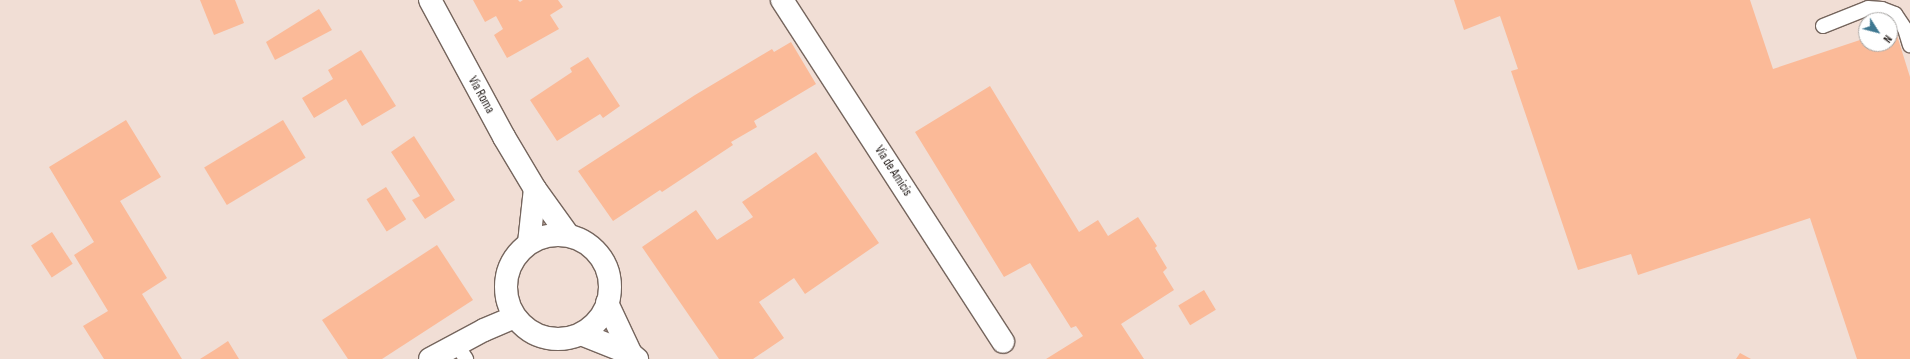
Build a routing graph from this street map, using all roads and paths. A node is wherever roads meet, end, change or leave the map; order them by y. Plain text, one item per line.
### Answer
1 (430, 0) edge
2 (782, 0) edge
3 (1823, 26) dead end
4 (1910, 44) edge
5 (535, 189) junction
6 (568, 235) junction
7 (528, 243) junction
8 (607, 303) junction
9 (514, 316) junction
10 (582, 334) junction
11 (1003, 342) dead end
12 (461, 352) edge
13 (634, 356) edge
14 (430, 359) edge

1 - 5 main road, Via Roma
2 - 11 main road, Via de Amicis
3 - 4 lane
5 - 6 main road, Via Roma
5 - 7 main road
6 - 7 main road, Via Roma
6 - 8 main road, Via Roma
7 - 9 main road, Via Roma
8 - 10 main road, Via Roma
8 - 13 main road
9 - 10 main road, Via Roma
9 - 12 main road
10 - 13 main road
12 - 14 main road

